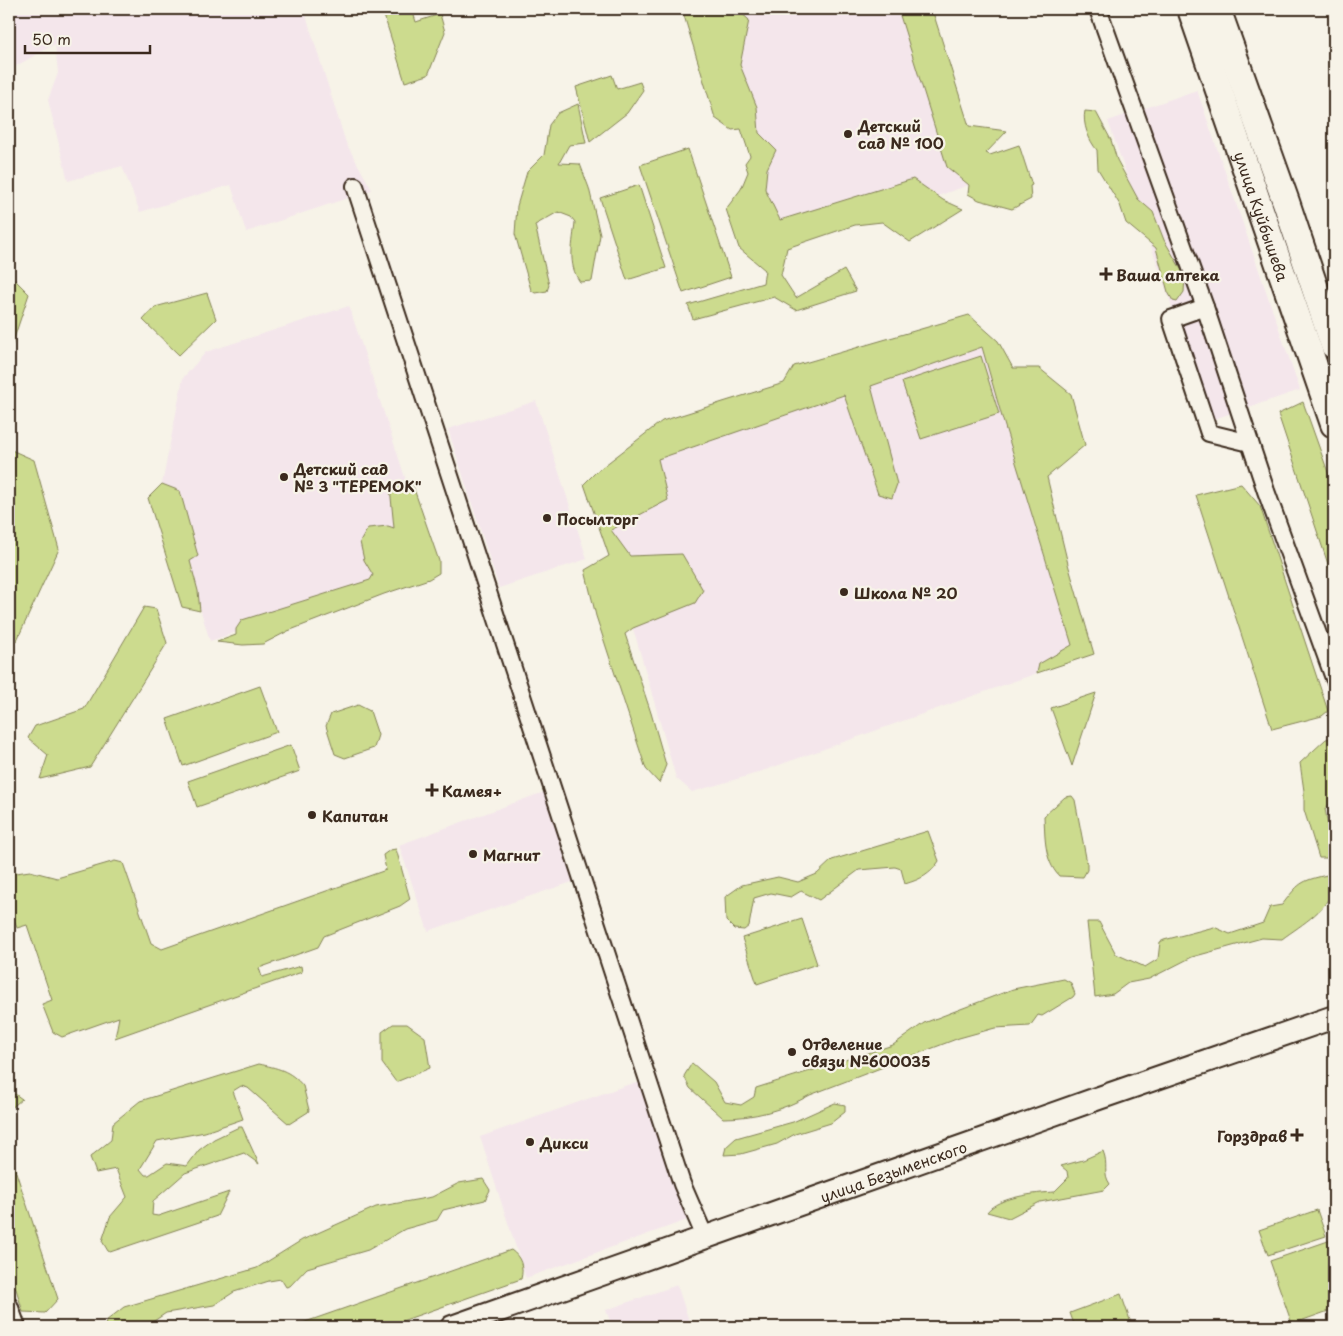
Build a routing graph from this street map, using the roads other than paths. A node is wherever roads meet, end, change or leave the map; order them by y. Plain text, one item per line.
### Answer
1 (1098, 9) edge
2 (1190, 9) edge
3 (1217, 9) edge
4 (355, 186) dead end
5 (1205, 308) junction
6 (1334, 345) edge
7 (1334, 424) edge
8 (1250, 443) junction
9 (1334, 678) edge
10 (1334, 1017) edge
11 (705, 1237) junction
12 (9, 1305) edge
13 (17, 1327) edge
14 (452, 1327) edge

1 - 5 street
2 - 7 highway, улица Куйбышева
3 - 6 highway, улица Куйбышева
4 - 11 street
5 - 8 street
5 - 8 street
8 - 9 street
10 - 11 main road, улица Безыменского
11 - 14 main road, улица Безыменского
12 - 13 street

